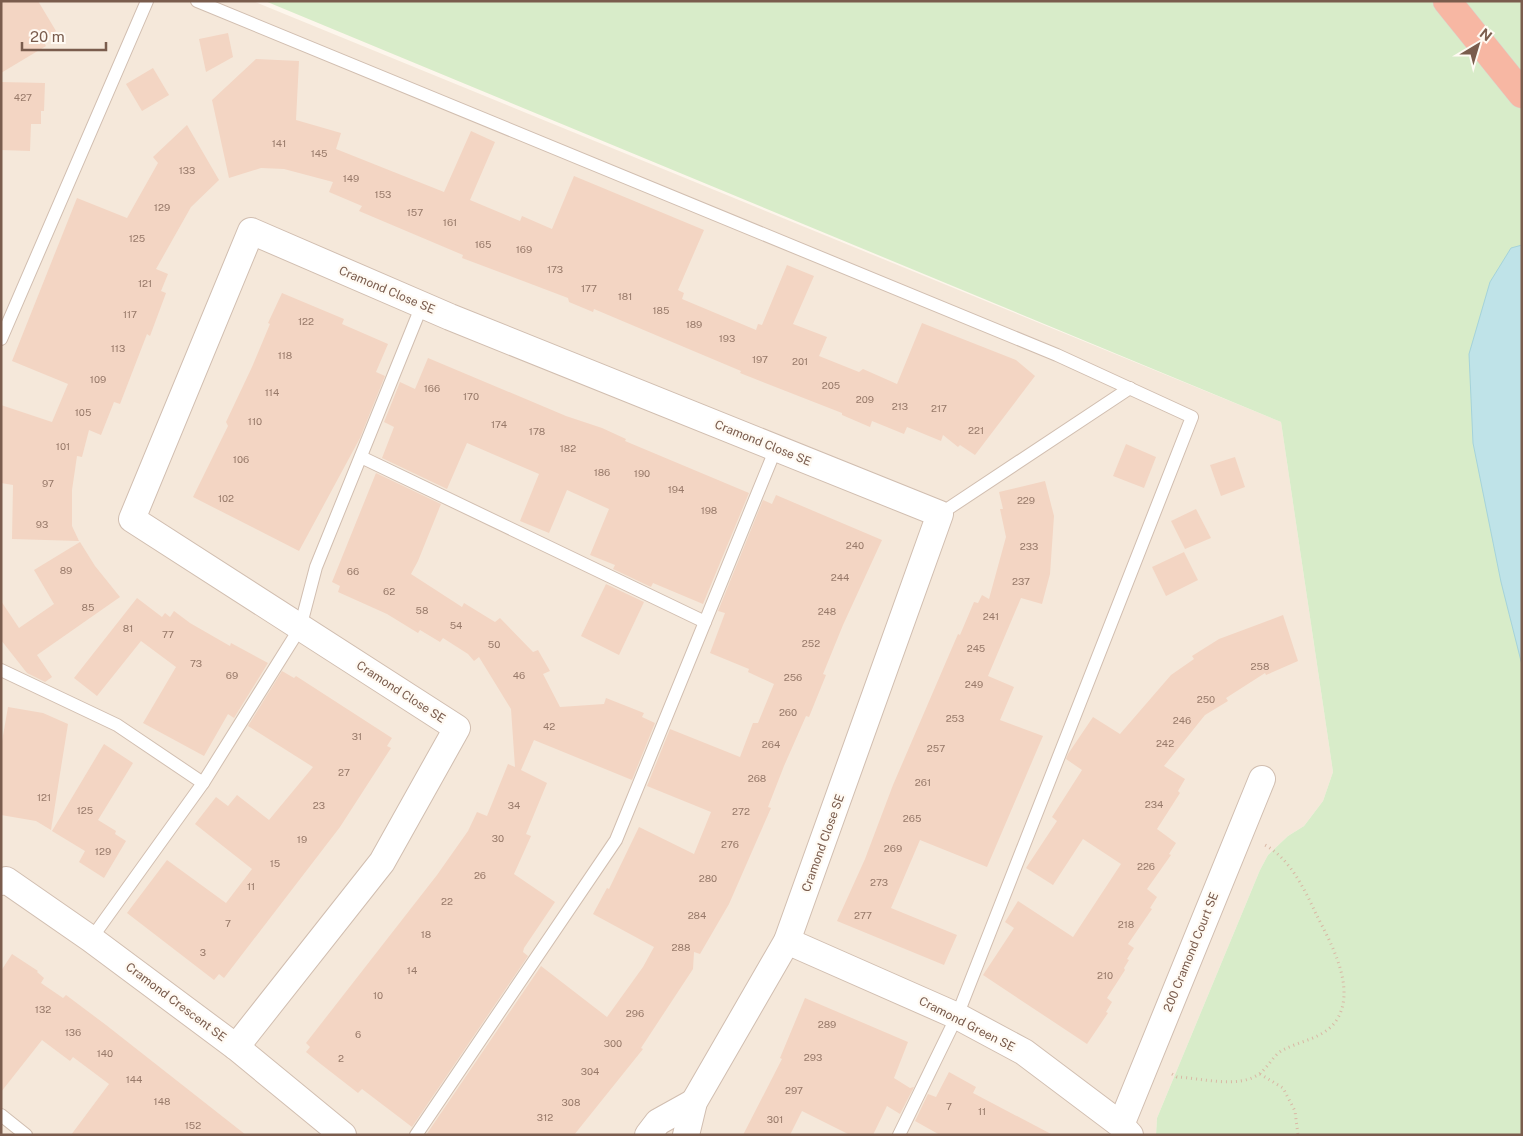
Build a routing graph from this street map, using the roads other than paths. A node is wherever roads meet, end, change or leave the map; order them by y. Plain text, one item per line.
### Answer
1 (147, 1) edge
2 (197, 1) edge
3 (1447, 1) edge
4 (1522, 94) edge
5 (422, 305) junction
6 (1, 339) edge
7 (1130, 388) junction
8 (776, 448) junction
9 (361, 457) junction
10 (940, 514) junction
11 (705, 622) junction
12 (300, 628) junction
13 (1, 670) edge
14 (1262, 779) dead end
15 (203, 783) junction
16 (1, 882) edge
17 (90, 939) junction
18 (788, 941) junction
19 (957, 1016) junction
20 (236, 1047) junction
21 (694, 1102) junction
22 (1, 1116) edge
23 (1125, 1130) edge
24 (26, 1135) edge
25 (343, 1135) edge
26 (416, 1135) edge
27 (648, 1135) edge
28 (686, 1135) edge
29 (899, 1135) edge

1 - 6 lane
2 - 7 lane
3 - 4 highway
5 - 8 street, Cramond Close SE
5 - 9 lane
5 - 12 street, Cramond Close SE
7 - 10 lane
7 - 19 lane
8 - 10 street, Cramond Close SE
8 - 11 lane
9 - 11 lane
9 - 12 lane
10 - 18 street, Cramond Close SE
11 - 26 lane
12 - 15 lane
12 - 20 street, Cramond Close SE
13 - 15 lane
14 - 23 street, 200 Cramond Court SE
15 - 17 lane
16 - 17 street, Cramond Crescent SE
17 - 20 street, Cramond Crescent SE
18 - 19 street, Cramond Green SE
18 - 21 street, Cramond Close SE
19 - 23 street, Cramond Green SE
19 - 29 lane
20 - 25 street, Cramond Crescent SE
21 - 27 street
21 - 28 street, Cramond Close SE
22 - 24 lane

